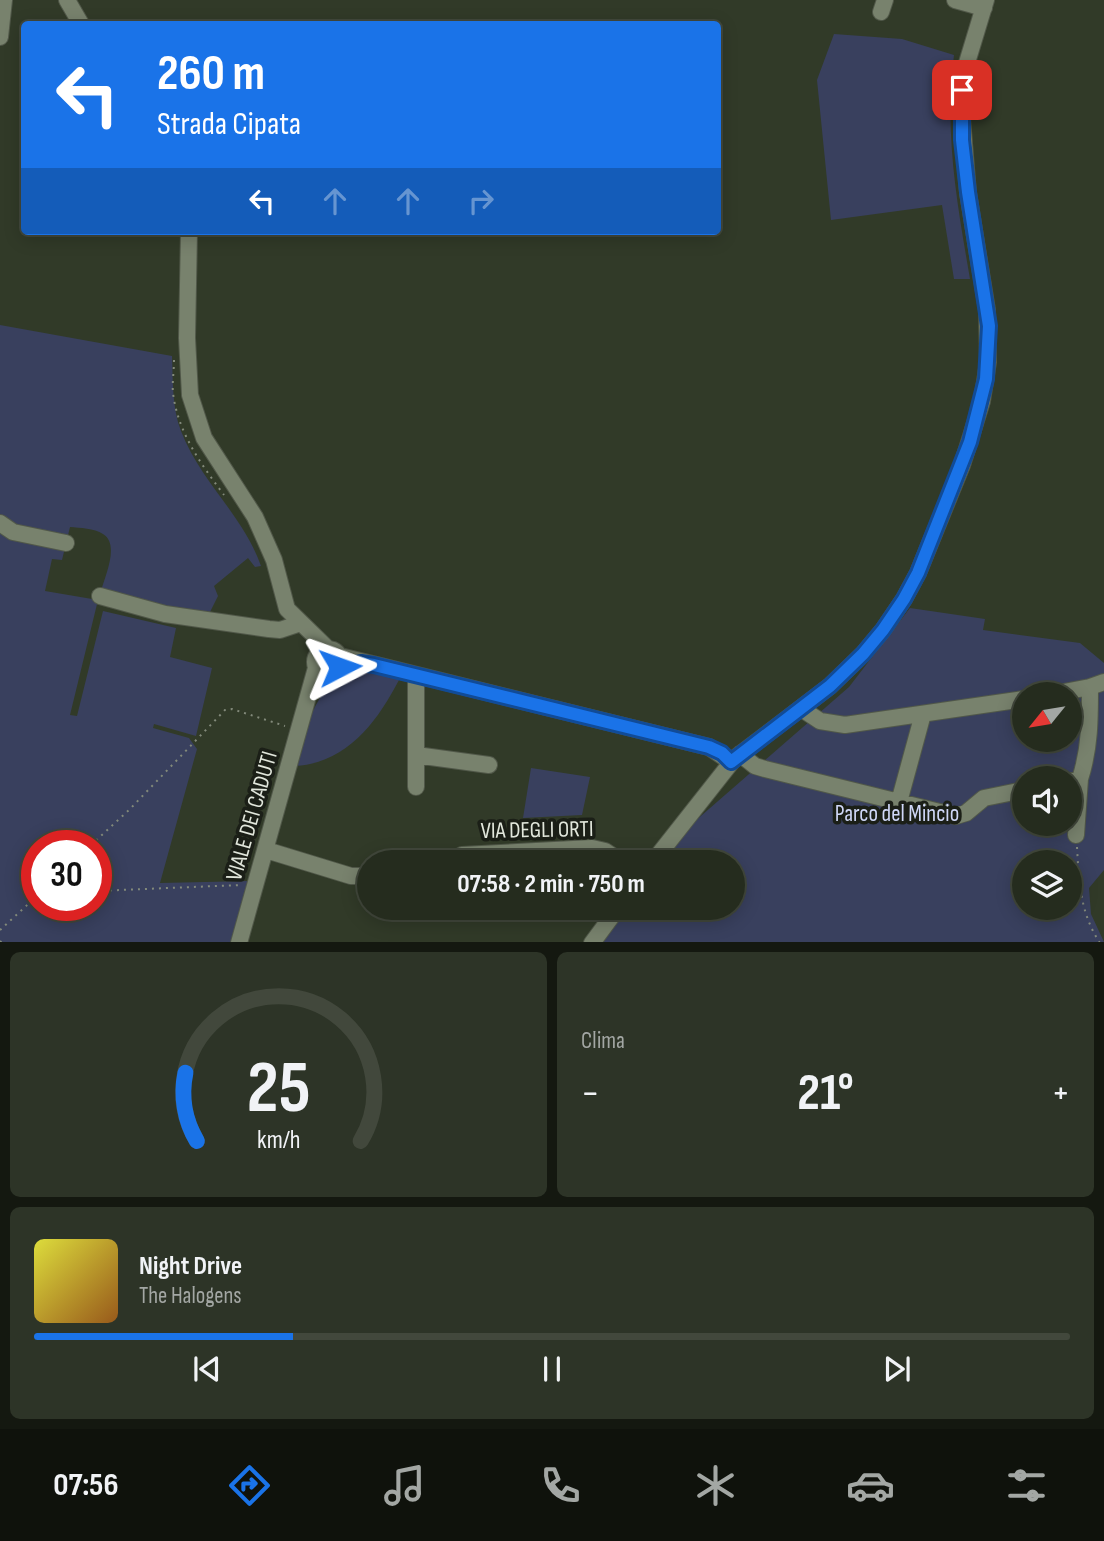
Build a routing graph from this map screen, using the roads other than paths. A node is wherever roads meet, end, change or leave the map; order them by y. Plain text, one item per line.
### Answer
1 (67, 0) edge
2 (955, 0) edge
3 (5, 1) edge
4 (985, 4) edge
5 (80, 21) edge
6 (0, 37) edge
7 (189, 235) edge
8 (4, 530) edge
9 (66, 542) dead end
10 (100, 596) dead end
11 (287, 609) junction
12 (251, 626) junction
13 (306, 628) junction
14 (329, 662) junction
15 (416, 676) junction
16 (1097, 684) edge
17 (1012, 701) edge
18 (802, 709) junction
19 (923, 714) junction
20 (416, 755) junction
21 (735, 758) junction
22 (489, 765) dead end
23 (1080, 766) edge
24 (416, 787) dead end
25 (1012, 792) edge
26 (899, 802) junction
27 (266, 850) junction
28 (555, 850) edge
29 (601, 850) edge
30 (662, 850) edge
31 (357, 876) edge
32 (609, 920) edge
33 (239, 942) edge
34 (593, 942) edge

1 - 5 street
2 - 4 street
3 - 6 street
4 - 18 street
7 - 11 street
8 - 9 street
10 - 12 street
11 - 12 street
11 - 13 street
12 - 13 street
13 - 14 street
14 - 15 street
14 - 27 street, VIALE DEI CADUTI
15 - 20 street
15 - 21 street
16 - 23 street
17 - 19 street
18 - 19 street
18 - 21 street
19 - 26 street
20 - 22 street
20 - 24 street
21 - 26 street
21 - 30 street
25 - 26 street
27 - 31 street
27 - 33 street, VIALE DEI CADUTI
28 - 29 street, VIA DEGLI ORTI
32 - 34 street

